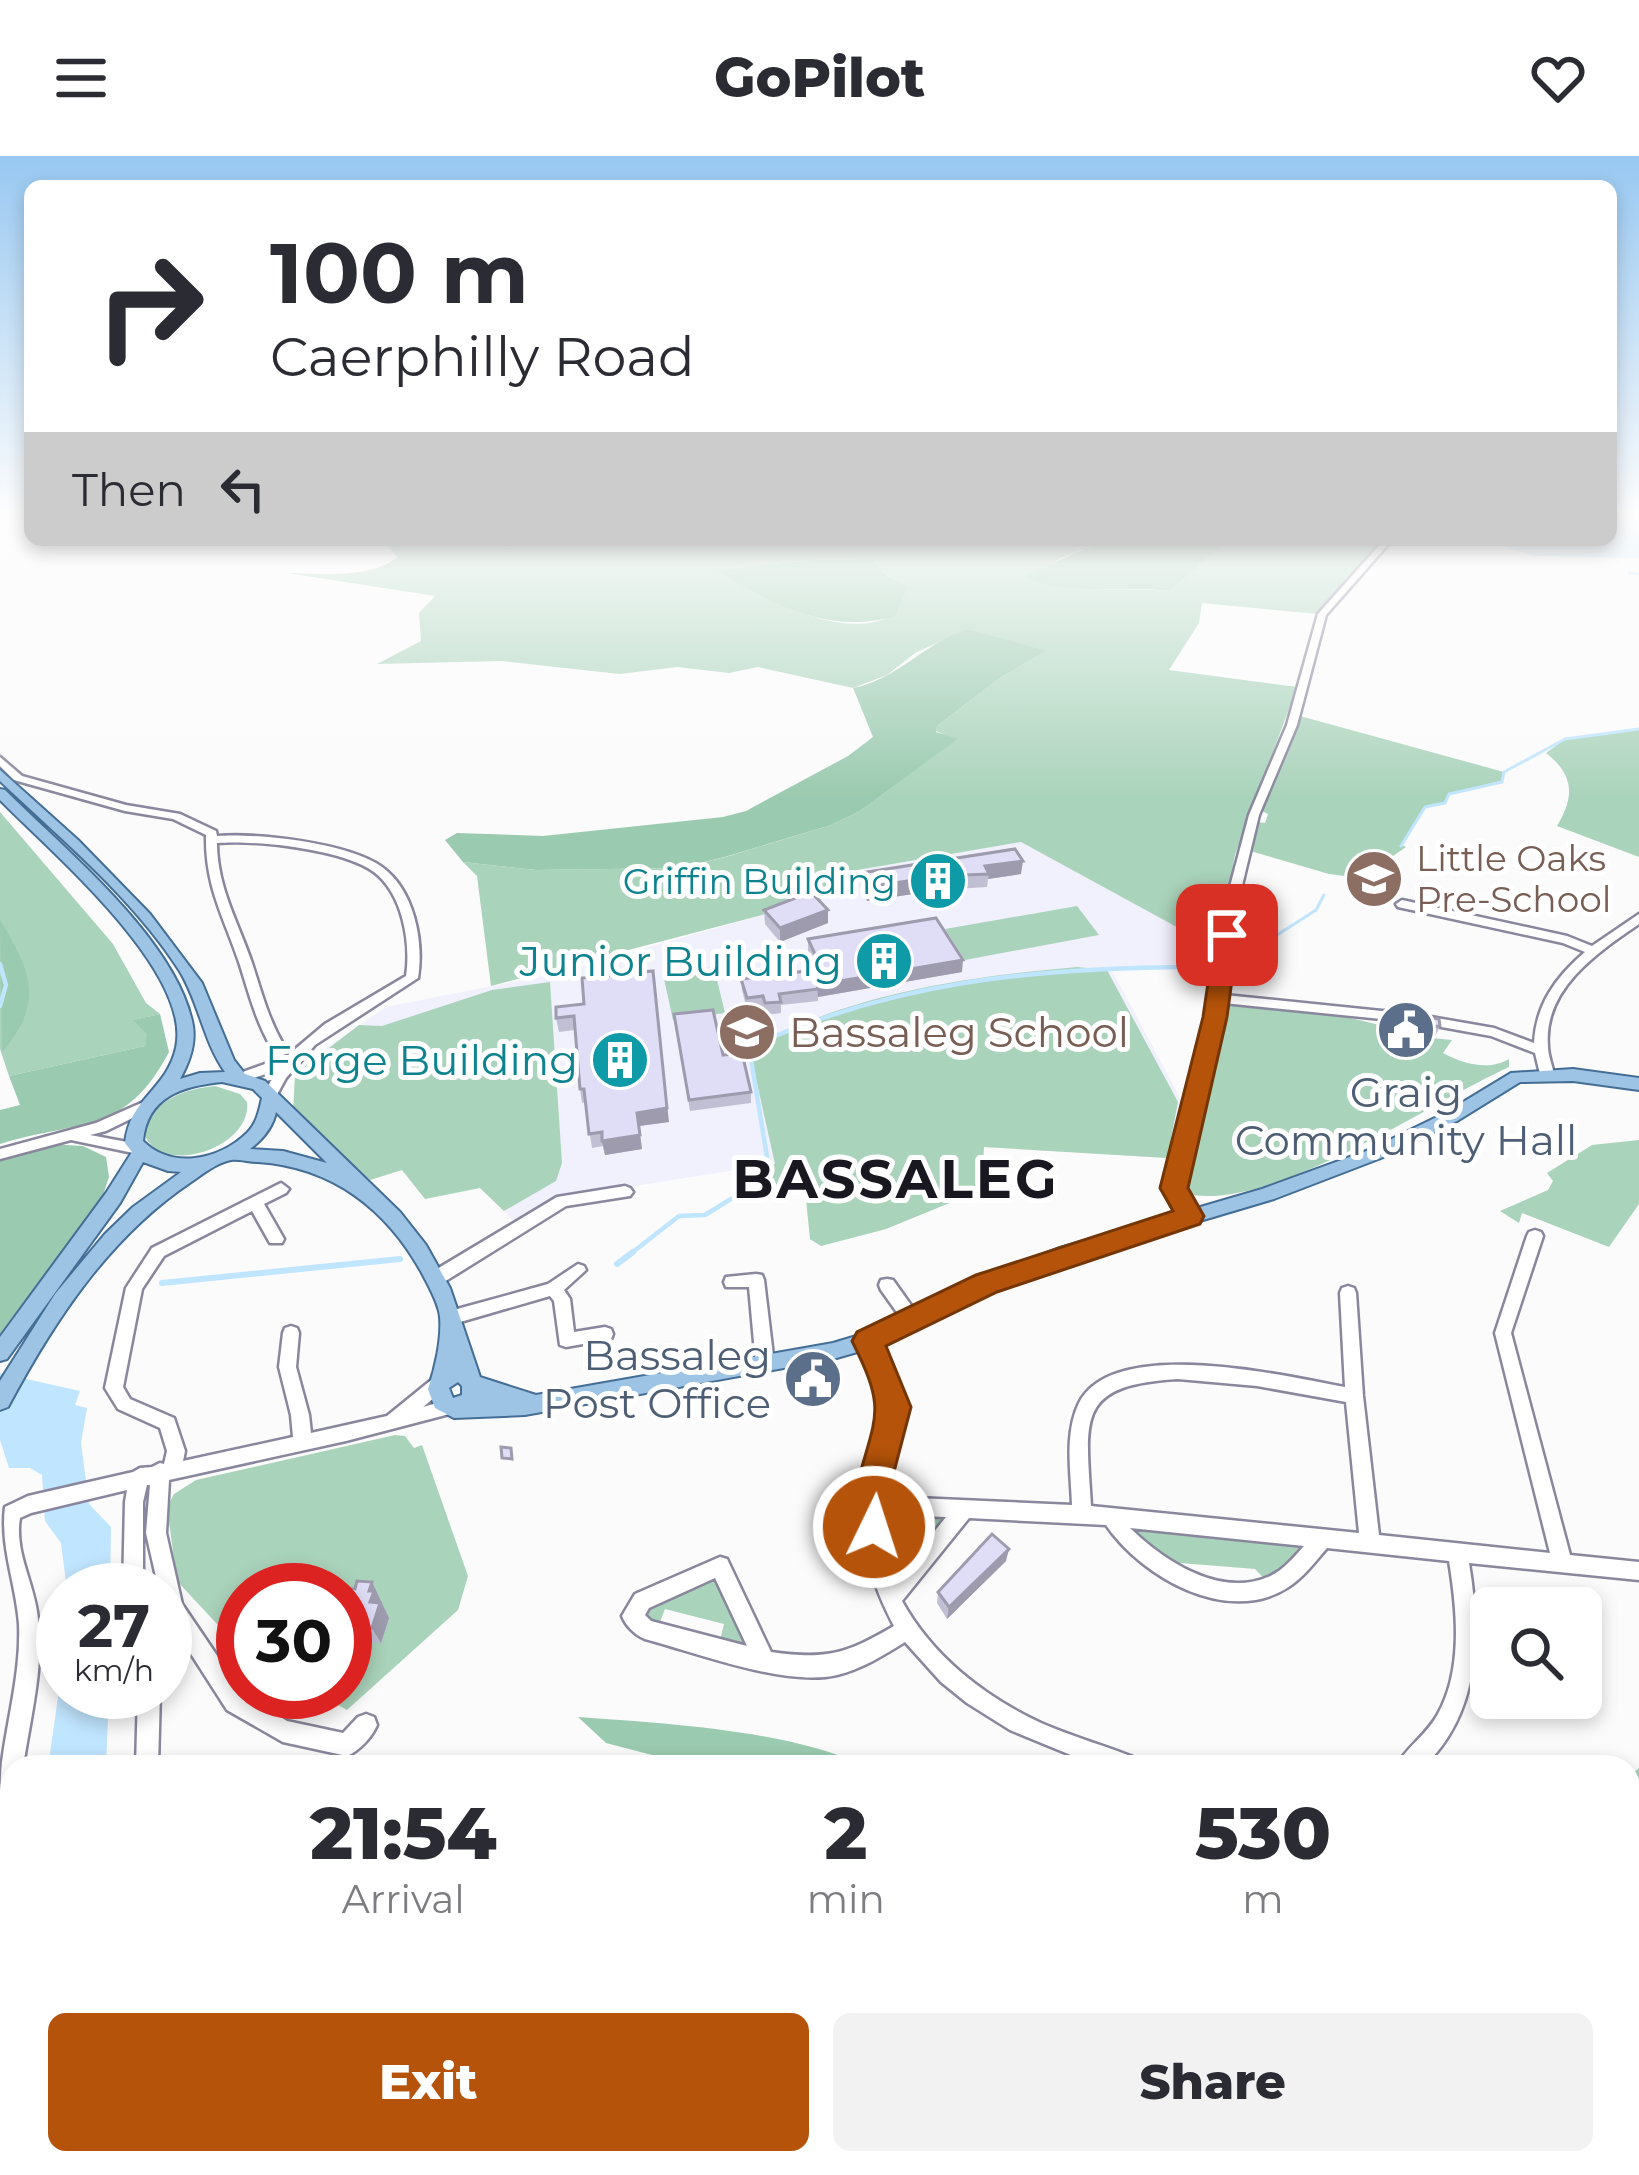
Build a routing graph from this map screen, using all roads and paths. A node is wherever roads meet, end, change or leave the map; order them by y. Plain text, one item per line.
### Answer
1 (1326, 609) edge
2 (0, 760) edge
3 (0, 774) edge
4 (0, 793) edge
5 (211, 840) junction
6 (1402, 904) dead end
7 (1639, 918) edge
8 (1592, 950) junction
9 (1218, 998) junction
10 (276, 1043) dead end
11 (1538, 1049) junction
12 (292, 1060) junction
13 (1546, 1074) junction
14 (240, 1077) junction
15 (1639, 1084) edge
16 (269, 1099) junction
17 (153, 1101) junction
18 (68, 1137) junction
19 (139, 1151) junction
20 (0, 1154) edge
21 (220, 1157) junction
22 (361, 1186) junction
23 (281, 1189) dead end
24 (626, 1192) dead end
25 (255, 1202) junction
26 (1190, 1216) junction
27 (1535, 1235) dead end
28 (275, 1239) dead end
29 (578, 1270) dead end
30 (438, 1277) junction
31 (732, 1282) dead end
32 (887, 1285) dead end
33 (554, 1289) junction
34 (1348, 1293) dead end
35 (450, 1318) junction
36 (911, 1320) junction
37 (291, 1333) dead end
38 (605, 1334) dead end
39 (868, 1341) junction
40 (9, 1359) edge
41 (765, 1364) junction
42 (443, 1381) junction
43 (473, 1381) junction
44 (1354, 1396) junction
45 (549, 1400) junction
46 (0, 1401) edge
47 (454, 1406) junction
48 (387, 1425) junction
49 (302, 1442) junction
50 (149, 1474) junction
51 (882, 1498) junction
52 (965, 1508) junction
53 (1082, 1514) junction
54 (1111, 1517) junction
55 (1322, 1539) junction
56 (1370, 1544) junction
57 (1458, 1554) junction
58 (132, 1563) edge
59 (1562, 1564) junction
60 (1639, 1571) edge
61 (890, 1601) junction
62 (904, 1630) junction
63 (765, 1661) junction
64 (148, 1719) edge
65 (366, 1725) dead end
66 (14, 1755) edge
67 (147, 1755) edge
68 (1101, 1755) edge
69 (1422, 1755) edge

1 - 9 street
2 - 5 street
3 - 14 main road
4 - 17 main road
5 - 10 street
5 - 12 street
6 - 8 street
7 - 8 street
8 - 11 street
9 - 11 street
9 - 26 street
11 - 13 street
12 - 14 street
12 - 16 street
13 - 15 main road
13 - 26 main road
14 - 16 main road
14 - 17 main road
16 - 21 main road
16 - 22 main road
17 - 18 street
17 - 19 main road
18 - 19 street
18 - 20 street
19 - 21 main road
19 - 40 main road
21 - 22 main road
21 - 40 main road
22 - 30 main road
23 - 25 street
24 - 30 street
25 - 28 street
25 - 50 street
26 - 36 main road
27 - 59 street
29 - 33 street
30 - 35 main road
31 - 41 street
32 - 36 street
33 - 35 street
33 - 38 street
34 - 44 street
35 - 42 main road
35 - 43 main road
36 - 39 main road
37 - 49 street
39 - 41 main road
39 - 51 street
40 - 46 main road
41 - 45 main road
42 - 43 main road
42 - 47 main road
42 - 48 street
43 - 45 main road
43 - 47 main road
44 - 53 street
44 - 56 street
45 - 47 main road
47 - 48 street
48 - 49 street
49 - 50 street
50 - 58 street
50 - 65 street
50 - 66 street
51 - 52 street
51 - 61 street
52 - 53 street
52 - 61 street
53 - 54 street
54 - 55 street
54 - 55 street
55 - 56 street
56 - 57 street
57 - 59 street
57 - 69 street
59 - 60 street
61 - 62 street
62 - 63 street
62 - 68 street
63 - 63 street
64 - 67 street

